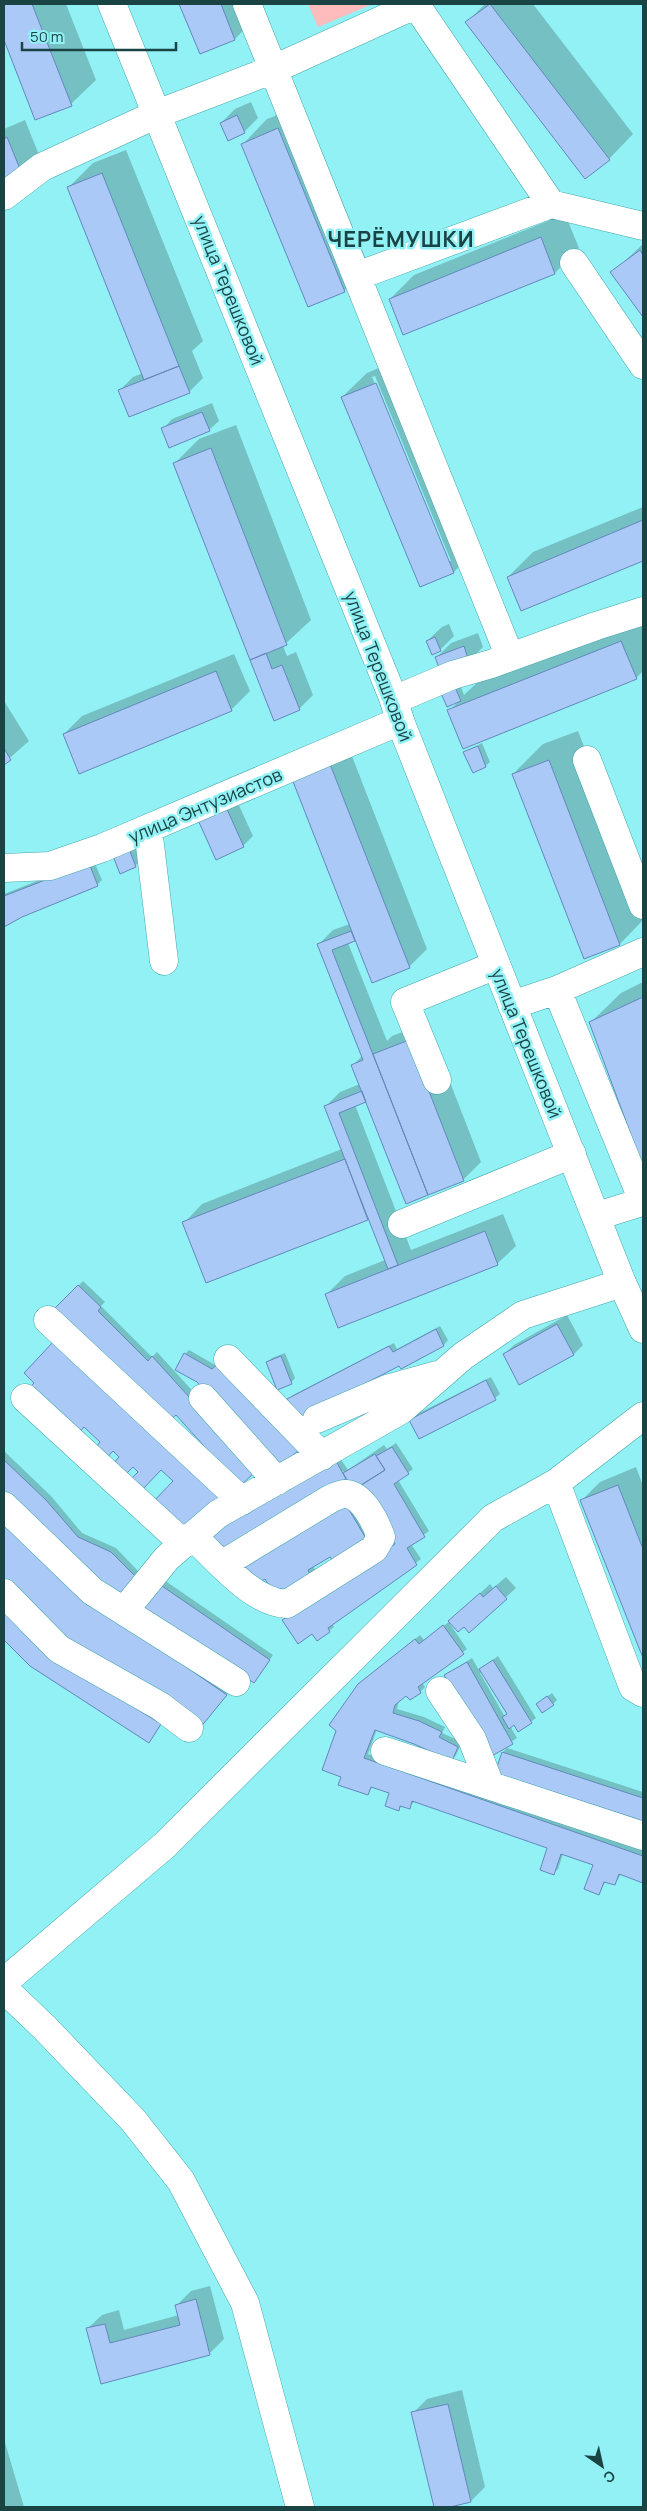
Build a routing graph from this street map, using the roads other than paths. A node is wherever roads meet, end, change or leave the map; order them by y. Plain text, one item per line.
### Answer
1 (112, 4) edge
2 (248, 4) edge
3 (416, 4) edge
4 (274, 69) junction
5 (157, 114) junction
6 (4, 196) edge
7 (551, 204) junction
8 (643, 226) edge
9 (574, 263) dead end
10 (357, 276) junction
11 (643, 365) edge
12 (643, 611) edge
13 (510, 657) junction
14 (398, 710) junction
15 (587, 760) dead end
16 (148, 829) junction
17 (4, 868) edge
18 (643, 905) edge
19 (643, 952) edge
20 (164, 961) dead end
21 (496, 965) junction
22 (557, 990) junction
23 (512, 1005) junction
24 (438, 1080) dead end
25 (572, 1154) junction
26 (643, 1201) edge
27 (597, 1216) junction
28 (402, 1224) dead end
29 (622, 1283) junction
30 (48, 1320) dead end
31 (643, 1329) edge
32 (228, 1359) dead end
33 (443, 1373) junction
34 (25, 1398) dead end
35 (203, 1398) dead end
36 (643, 1416) edge
37 (318, 1419) dead end
38 (322, 1456) junction
39 (277, 1481) junction
40 (556, 1483) junction
41 (242, 1501) junction
42 (4, 1506) edge
43 (188, 1540) junction
44 (223, 1564) junction
45 (4, 1593) edge
46 (124, 1611) junction
47 (236, 1682) dead end
48 (440, 1691) dead end
49 (643, 1693) edge
50 (189, 1728) dead end
51 (385, 1751) dead end
52 (490, 1785) junction
53 (643, 1836) edge
54 (4, 1982) edge
55 (4, 1989) edge
56 (300, 2507) edge

1 - 5 main road, улица Терешковой
2 - 4 main road
3 - 4 main road
3 - 7 main road
4 - 5 main road
4 - 10 main road
5 - 6 main road
5 - 14 main road, улица Терешковой
7 - 8 main road
7 - 10 main road
9 - 11 main road
10 - 13 main road
12 - 13 main road, улица Энтузиастов
13 - 14 main road, улица Энтузиастов
14 - 16 main road, улица Энтузиастов
14 - 21 main road, улица Терешковой
15 - 18 main road
16 - 17 main road, улица Энтузиастов
16 - 20 main road
19 - 22 main road
21 - 23 main road, улица Терешковой
21 - 24 main road
22 - 23 main road
22 - 26 main road
23 - 25 main road, улица Терешковой
25 - 27 main road, улица Терешковой
25 - 28 main road
26 - 27 main road
27 - 29 main road, улица Терешковой
29 - 31 main road, улица Терешковой
29 - 33 main road
30 - 41 main road
32 - 38 main road
33 - 37 main road
33 - 38 main road
34 - 43 main road
35 - 39 main road
36 - 40 main road
38 - 39 main road
39 - 41 main road
40 - 49 main road
40 - 54 main road
41 - 43 main road
42 - 46 main road
43 - 44 main road
43 - 46 main road
44 - 44 main road
45 - 50 main road
46 - 47 main road
48 - 52 main road
51 - 52 main road
52 - 53 main road
55 - 56 main road

